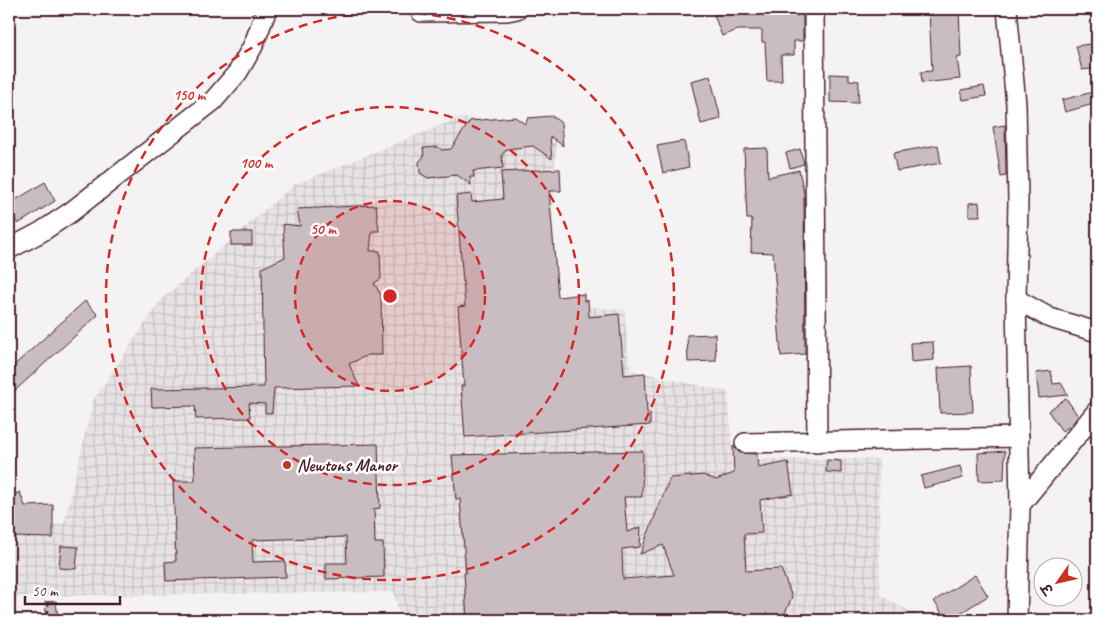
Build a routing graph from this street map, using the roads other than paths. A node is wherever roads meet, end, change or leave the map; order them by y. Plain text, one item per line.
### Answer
1 (267, 9) edge
2 (814, 9) edge
3 (1007, 9) edge
4 (510, 10) edge
5 (421, 12) dead end
6 (9, 249) edge
7 (1016, 299) junction
8 (1097, 332) edge
9 (1097, 411) edge
10 (1019, 437) junction
11 (817, 442) junction
12 (744, 443) dead end
13 (1020, 505) junction
14 (1017, 620) edge

1 - 6 street
2 - 11 street
3 - 7 street
4 - 5 street
7 - 8 street
7 - 10 street
9 - 13 street
10 - 11 street
10 - 13 street
11 - 12 street
13 - 14 street

